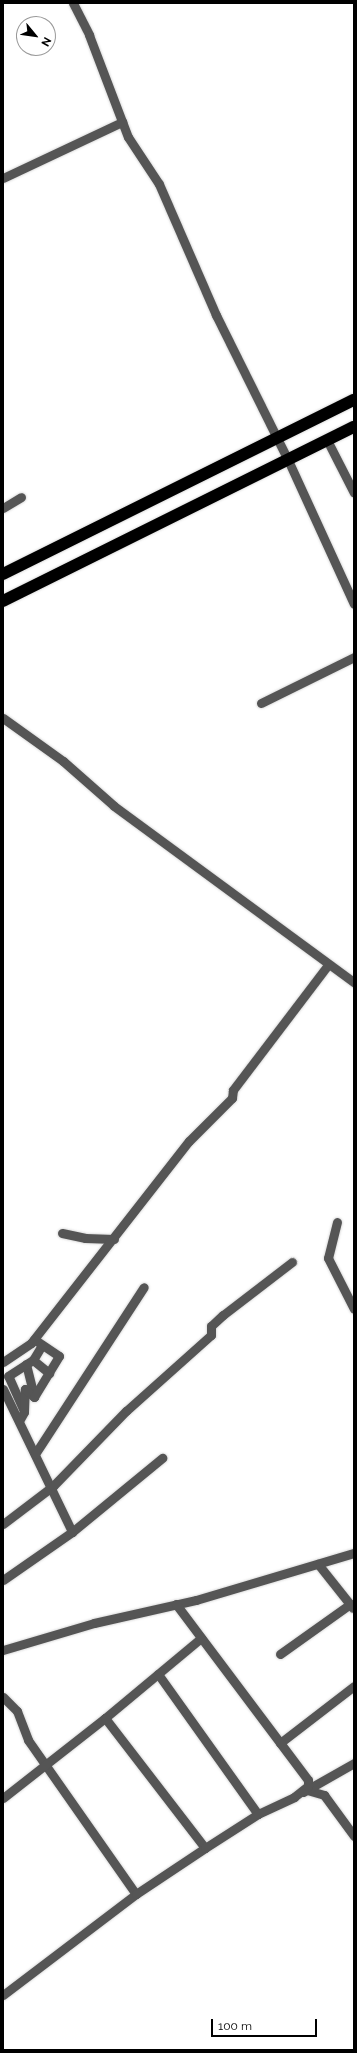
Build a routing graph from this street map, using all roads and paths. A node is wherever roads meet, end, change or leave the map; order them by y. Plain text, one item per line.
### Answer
1 (72, 3) edge
2 (122, 122) junction
3 (3, 178) edge
4 (354, 400) edge
5 (354, 427) edge
6 (277, 438) junction
7 (327, 440) junction
8 (288, 460) junction
9 (354, 493) edge
10 (22, 497) dead end
11 (3, 508) edge
12 (3, 574) edge
13 (3, 601) edge
14 (354, 604) edge
15 (354, 657) edge
16 (261, 703) dead end
17 (3, 718) edge
18 (328, 965) junction
19 (354, 982) edge
20 (337, 1222) dead end
21 (62, 1233) dead end
22 (114, 1239) junction
23 (292, 1262) dead end
24 (144, 1287) dead end
25 (354, 1289) edge
26 (346, 1295) junction
27 (354, 1310) edge
28 (34, 1339) junction
29 (42, 1345) junction
30 (3, 1362) edge
31 (29, 1362) junction
32 (49, 1373) junction
33 (3, 1389) edge
34 (34, 1397) junction
35 (24, 1412) junction
36 (19, 1421) junction
37 (35, 1454) junction
38 (162, 1458) dead end
39 (53, 1486) junction
40 (3, 1524) edge
41 (72, 1532) junction
42 (354, 1553) edge
43 (318, 1564) junction
44 (3, 1580) edge
45 (176, 1604) junction
46 (352, 1606) edge
47 (201, 1638) junction
48 (3, 1650) edge
49 (280, 1654) dead end
50 (158, 1674) junction
51 (354, 1686) edge
52 (3, 1697) edge
53 (105, 1718) junction
54 (280, 1743) junction
55 (354, 1763) edge
56 (46, 1766) junction
57 (307, 1790) junction
58 (294, 1797) junction
59 (3, 1798) edge
60 (258, 1814) junction
61 (354, 1836) edge
62 (205, 1848) junction
63 (136, 1894) junction
64 (3, 1995) edge

1 - 2 street
2 - 3 street
2 - 6 street
4 - 6 highway
5 - 7 highway
6 - 8 street
6 - 12 highway
7 - 8 highway
7 - 9 street
8 - 13 highway
8 - 14 street
10 - 11 street
15 - 16 street
17 - 18 street
18 - 19 street
18 - 22 street
20 - 26 street
21 - 22 street
22 - 28 street
23 - 39 street
24 - 37 street
25 - 26 street
26 - 27 street
28 - 29 street
28 - 30 street
29 - 31 street
29 - 32 street
31 - 32 street
31 - 34 street
31 - 35 street
32 - 34 street
33 - 36 street
34 - 35 street
35 - 36 street
36 - 37 street
37 - 39 street
38 - 41 street
39 - 40 street
39 - 41 street
41 - 44 street
42 - 43 street
43 - 45 street
43 - 46 street
45 - 47 street
45 - 48 street
46 - 49 street
47 - 50 street
47 - 54 street
50 - 53 street
50 - 60 street
51 - 54 street
52 - 56 street
53 - 56 street
53 - 62 street
54 - 58 street
55 - 57 street
56 - 59 street
56 - 63 street
57 - 58 street
57 - 61 street
58 - 60 street
60 - 62 street
62 - 63 street
63 - 64 street

